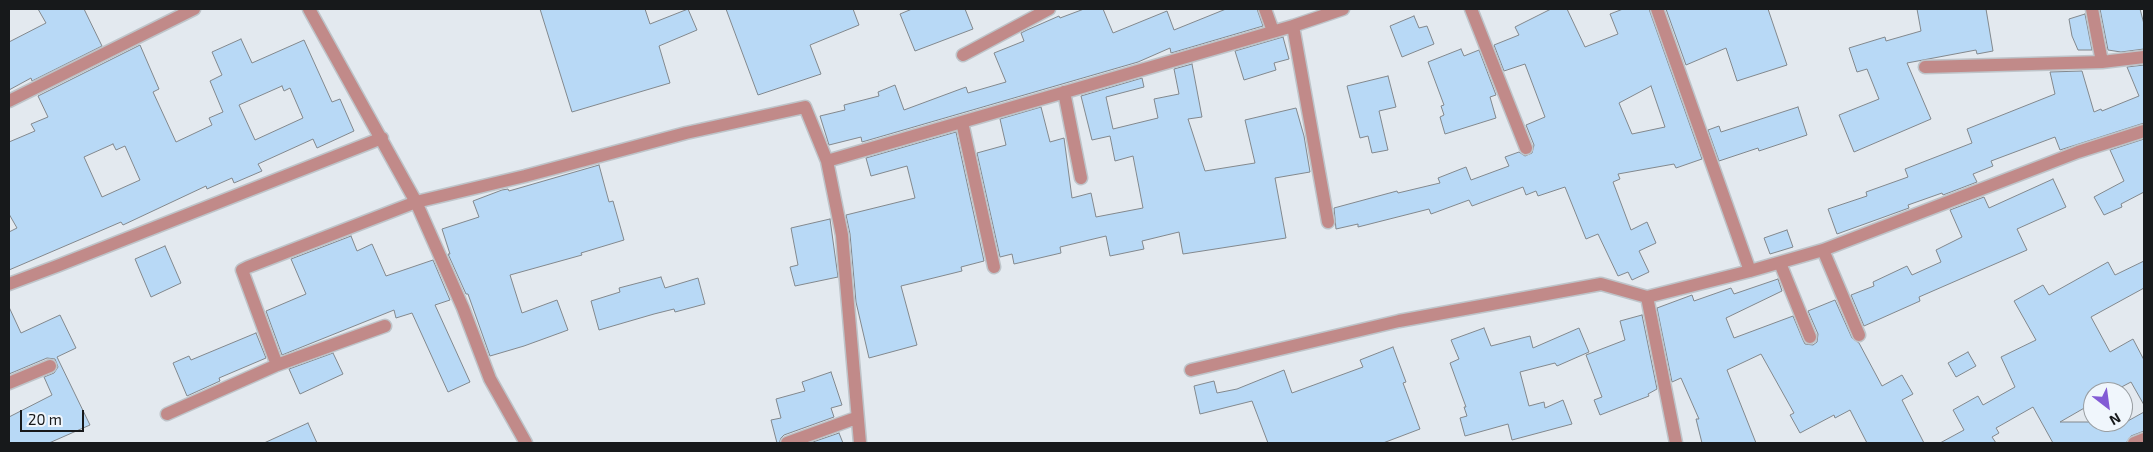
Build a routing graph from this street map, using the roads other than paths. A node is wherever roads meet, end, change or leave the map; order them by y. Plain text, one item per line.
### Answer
1 (194, 9) edge
2 (308, 9) edge
3 (1049, 9) edge
4 (1266, 9) edge
5 (1343, 9) edge
6 (1471, 9) edge
7 (1656, 9) edge
8 (2092, 9) edge
9 (1293, 26) junction
10 (1273, 31) junction
11 (963, 55) dead end
12 (2144, 57) edge
13 (2102, 62) junction
14 (1925, 67) dead end
15 (1064, 92) junction
16 (9, 101) edge
17 (962, 122) junction
18 (2144, 131) edge
19 (382, 138) junction
20 (1526, 148) dead end
21 (827, 161) junction
22 (1081, 178) dead end
23 (416, 202) junction
24 (1328, 222) dead end
25 (1823, 250) junction
26 (1780, 263) junction
27 (994, 267) dead end
28 (1750, 271) junction
29 (9, 284) edge
30 (1647, 297) junction
31 (386, 326) dead end
32 (1859, 335) dead end
33 (1810, 337) dead end
34 (277, 365) junction
35 (50, 366) dead end
36 (1191, 370) dead end
37 (9, 383) edge
38 (167, 414) dead end
39 (856, 418) junction
40 (2144, 439) edge
41 (526, 443) edge
42 (787, 443) edge
43 (860, 443) edge
44 (1676, 443) edge
45 (2134, 443) edge

1 - 16 street
2 - 19 street
3 - 11 street
4 - 10 street
5 - 9 street
6 - 20 street
7 - 28 street
8 - 13 street
9 - 10 street
9 - 24 street
10 - 15 street
12 - 13 street
13 - 14 street
15 - 17 street
15 - 22 street
17 - 21 street
17 - 27 street
18 - 25 street
19 - 23 street
19 - 29 street
21 - 23 street
21 - 39 street
23 - 34 street
23 - 41 street
25 - 26 street
25 - 32 street
26 - 28 street
26 - 33 street
28 - 30 street
30 - 36 street
30 - 44 street
31 - 34 street
34 - 38 street
35 - 37 street
39 - 42 street
39 - 43 street
40 - 45 street

